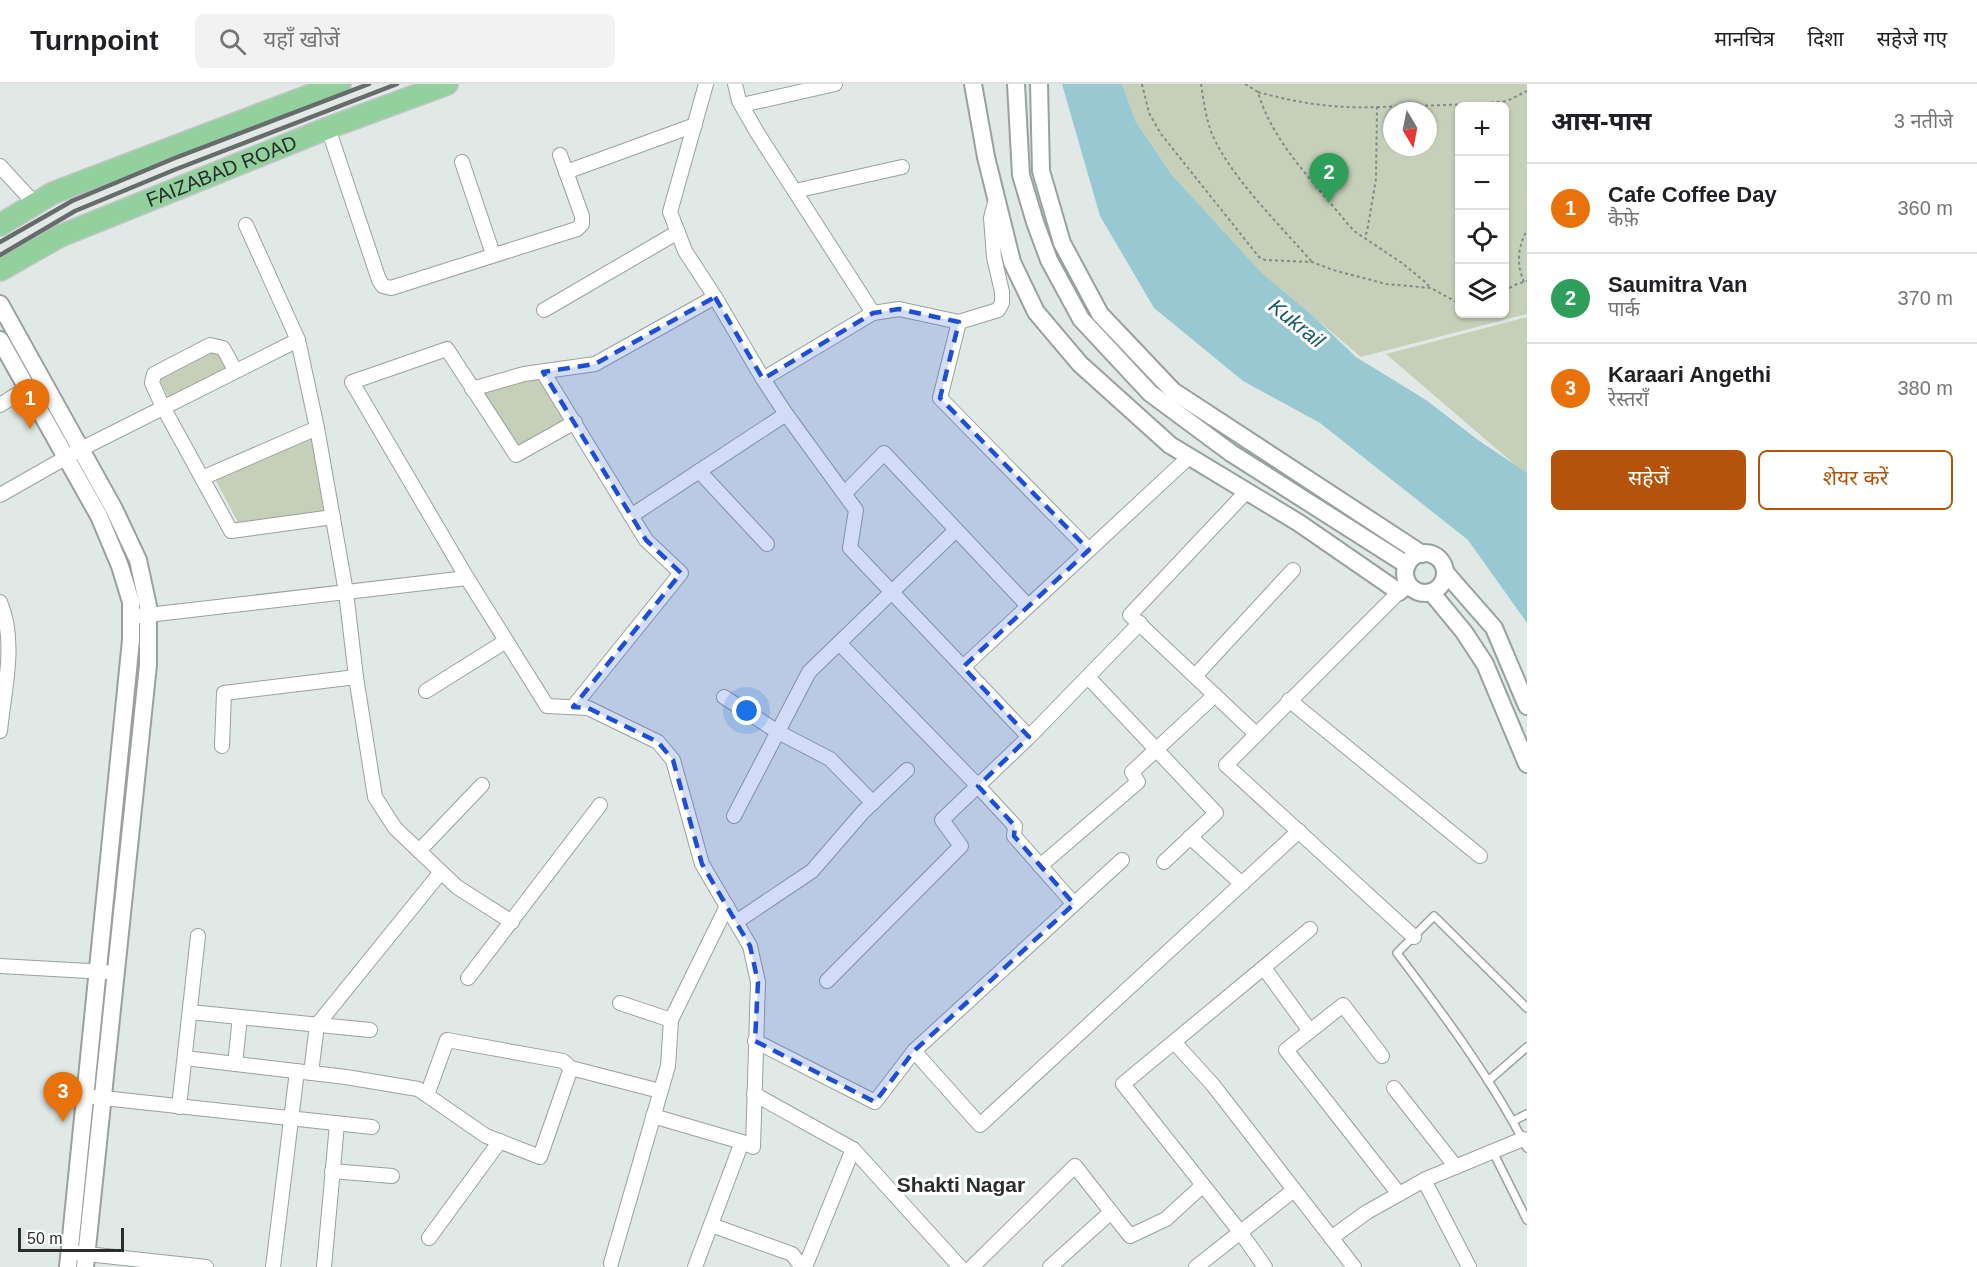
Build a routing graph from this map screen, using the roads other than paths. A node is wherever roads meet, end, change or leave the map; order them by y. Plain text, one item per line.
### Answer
1 (340, 84) edge
2 (447, 84) edge
3 (706, 84) edge
4 (735, 84) edge
5 (835, 84) edge
6 (973, 84) edge
7 (1017, 84) edge
8 (1039, 84) edge
9 (742, 105) junction
10 (695, 125) junction
11 (328, 128) junction
12 (560, 155) dead end
13 (462, 162) dead end
14 (0, 166) edge
15 (902, 168) dead end
16 (566, 172) junction
17 (795, 191) junction
18 (996, 198) junction
19 (35, 204) junction
20 (0, 225) edge
21 (246, 225) dead end
22 (678, 232) junction
23 (493, 254) junction
24 (0, 270) edge
25 (716, 297) junction
26 (0, 304) edge
27 (544, 310) dead end
28 (873, 313) junction
29 (959, 322) junction
30 (0, 340) edge
31 (298, 340) junction
32 (235, 370) junction
33 (543, 372) junction
34 (763, 379) junction
35 (27, 388) junction
36 (472, 389) junction
37 (0, 405) edge
38 (163, 407) junction
39 (786, 414) junction
40 (575, 422) junction
41 (317, 428) junction
42 (81, 449) junction
43 (1189, 457) junction
44 (66, 458) junction
45 (699, 471) junction
46 (202, 478) junction
47 (1247, 491) junction
48 (845, 493) junction
49 (0, 495) edge
50 (631, 516) junction
51 (333, 517) junction
52 (956, 530) junction
53 (767, 544) dead end
54 (1089, 550) junction
55 (1422, 554) junction
56 (1407, 565) junction
57 (1293, 570) dead end
58 (1445, 572) junction
59 (467, 578) junction
60 (1404, 588) junction
61 (346, 592) junction
62 (892, 592) junction
63 (1431, 592) junction
64 (0, 602) edge
65 (1028, 606) junction
66 (139, 616) junction
67 (1140, 623) junction
68 (506, 641) junction
69 (839, 643) junction
70 (5, 644) edge
71 (963, 667) junction
72 (1195, 676) junction
73 (356, 677) junction
74 (1088, 677) junction
75 (426, 691) dead end
76 (1215, 695) junction
77 (724, 697) dead end
78 (1289, 700) junction
79 (1527, 706) edge
80 (573, 707) junction
81 (0, 730) edge
82 (778, 732) junction
83 (1256, 734) junction
84 (1029, 737) junction
85 (222, 746) dead end
86 (1156, 749) junction
87 (1527, 764) edge
88 (907, 770) dead end
89 (482, 785) dead end
90 (978, 786) junction
91 (873, 803) junction
92 (600, 805) dead end
93 (734, 816) dead end
94 (1299, 831) junction
95 (1190, 837) junction
96 (419, 851) junction
97 (1480, 856) dead end
98 (1122, 860) dead end
99 (1164, 862) dead end
100 (1040, 866) junction
101 (441, 872) junction
102 (1242, 884) junction
103 (1074, 904) junction
104 (727, 906) junction
105 (512, 922) junction
106 (736, 922) junction
107 (1310, 929) dead end
108 (198, 936) dead end
109 (1414, 937) junction
110 (0, 966) edge
111 (1264, 968) junction
112 (98, 972) junction
113 (116, 973) junction
114 (468, 978) dead end
115 (827, 981) dead end
116 (620, 1003) dead end
117 (1527, 1008) edge
118 (190, 1012) junction
119 (240, 1017) junction
120 (671, 1020) junction
121 (317, 1025) junction
122 (370, 1030) dead end
123 (1310, 1031) junction
124 (755, 1041) junction
125 (1174, 1042) junction
126 (1527, 1047) edge
127 (914, 1051) junction
128 (1382, 1056) dead end
129 (185, 1058) junction
130 (235, 1064) junction
131 (571, 1068) junction
132 (304, 1072) junction
133 (1488, 1081) junction
134 (1394, 1088) dead end
135 (660, 1091) junction
136 (754, 1094) junction
137 (427, 1095) junction
138 (85, 1096) junction
139 (104, 1098) junction
140 (179, 1107) junction
141 (1527, 1114) edge
142 (653, 1116) junction
143 (291, 1119) junction
144 (1513, 1121) junction
145 (337, 1124) junction
146 (372, 1127) dead end
147 (500, 1141) junction
148 (742, 1142) junction
149 (1525, 1144) edge
150 (853, 1149) junction
151 (1493, 1152) junction
152 (1456, 1167) junction
153 (332, 1171) junction
154 (392, 1176) dead end
155 (1424, 1180) junction
156 (1203, 1185) junction
157 (1294, 1190) junction
158 (1399, 1194) junction
159 (1111, 1212) junction
160 (1527, 1220) edge
161 (711, 1225) junction
162 (1241, 1233) junction
163 (429, 1238) dead end
164 (1331, 1238) junction
165 (78, 1260) edge
166 (611, 1263) dead end
167 (206, 1267) edge
168 (273, 1267) edge
169 (324, 1267) edge
170 (695, 1267) edge
171 (803, 1267) edge
172 (960, 1267) edge
173 (972, 1267) edge
174 (1050, 1267) edge
175 (1196, 1267) edge
176 (1265, 1267) edge
177 (1354, 1267) edge
178 (1469, 1267) edge

1 - 19 main road, FAIZABAD ROAD
2 - 11 main road, FAIZABAD ROAD
3 - 10 street
4 - 9 street
5 - 9 street
6 - 18 street
7 - 56 street
8 - 55 street
9 - 17 street
10 - 16 street
10 - 22 street
11 - 23 street
11 - 24 main road, FAIZABAD ROAD
12 - 16 street
13 - 23 street
14 - 19 street
15 - 17 street
16 - 23 street
17 - 28 street
18 - 29 street
18 - 43 street
19 - 20 main road, FAIZABAD ROAD
21 - 31 street
22 - 25 street
22 - 27 street
25 - 33 street
25 - 34 street
26 - 42 street
28 - 29 street
28 - 34 street
29 - 54 street
30 - 35 street
31 - 32 street
31 - 41 street
32 - 38 street
32 - 38 street
33 - 36 street
33 - 40 street
34 - 39 street
35 - 37 street
35 - 44 street
36 - 40 street
36 - 59 street
38 - 42 street
38 - 46 street
39 - 45 street
39 - 48 street
40 - 50 street
41 - 46 street
41 - 51 street
42 - 44 street
42 - 66 street
43 - 47 street
43 - 54 street
44 - 49 street
44 - 66 street
45 - 50 street
45 - 53 street
46 - 51 street
47 - 60 street
47 - 67 street
48 - 52 street
48 - 62 street
50 - 80 street
51 - 61 street
52 - 62 street
52 - 65 street
54 - 65 street
55 - 56 street
55 - 58 street
56 - 60 street
57 - 72 street
58 - 63 street
58 - 79 street
59 - 61 street
59 - 68 street
60 - 63 street
60 - 78 street
61 - 66 street
61 - 73 street
62 - 69 street
62 - 71 street
63 - 87 street
64 - 70 street
65 - 71 street
66 - 112 street
66 - 113 street
67 - 72 street
67 - 74 street
68 - 75 street
68 - 80 street
69 - 82 street
69 - 90 street
70 - 81 street
71 - 84 street
72 - 76 street
73 - 85 street
73 - 96 street
74 - 84 street
74 - 86 street
76 - 83 street
76 - 86 street
77 - 82 street
78 - 83 street
78 - 97 street
80 - 104 street
82 - 91 street
82 - 93 street
83 - 94 street
84 - 90 street
86 - 95 street
86 - 100 street
88 - 91 street
89 - 96 street
90 - 100 street
90 - 115 street
91 - 106 street
92 - 105 street
94 - 102 street
94 - 109 street
95 - 99 street
95 - 102 street
96 - 101 street
98 - 103 street
100 - 103 street
101 - 105 street
101 - 121 street
102 - 127 street
103 - 127 street
104 - 106 street
104 - 120 street
105 - 114 street
106 - 124 street
107 - 111 street
108 - 118 street
109 - 117 lane
109 - 133 lane
110 - 112 street
111 - 123 street
111 - 125 street
112 - 113 street
112 - 138 street
113 - 139 street
116 - 120 street
118 - 119 street
118 - 129 street
119 - 121 street
119 - 130 street
120 - 135 street
121 - 122 street
121 - 132 street
123 - 128 street
123 - 158 street
124 - 127 street
124 - 136 street
125 - 156 street
125 - 157 street
126 - 133 lane
129 - 130 street
129 - 140 street
130 - 132 street
131 - 135 street
131 - 137 street
131 - 147 street
132 - 137 street
132 - 143 street
133 - 144 lane
134 - 152 street
135 - 142 street
136 - 148 street
136 - 150 street
137 - 147 street
138 - 139 street
138 - 165 street
139 - 140 street
139 - 165 street
140 - 143 street
141 - 144 lane
142 - 148 street
142 - 166 street
143 - 145 street
143 - 168 street
144 - 149 lane
145 - 146 street
145 - 153 street
147 - 163 street
148 - 161 street
149 - 151 street
150 - 171 street
150 - 172 street
151 - 152 street
151 - 160 lane
152 - 155 street
153 - 154 street
153 - 169 street
155 - 158 street
155 - 178 street
156 - 159 street
156 - 162 street
157 - 162 street
157 - 164 street
158 - 164 street
159 - 173 street
159 - 174 street
161 - 170 street
161 - 171 street
162 - 175 street
162 - 176 street
164 - 177 street
165 - 167 street

